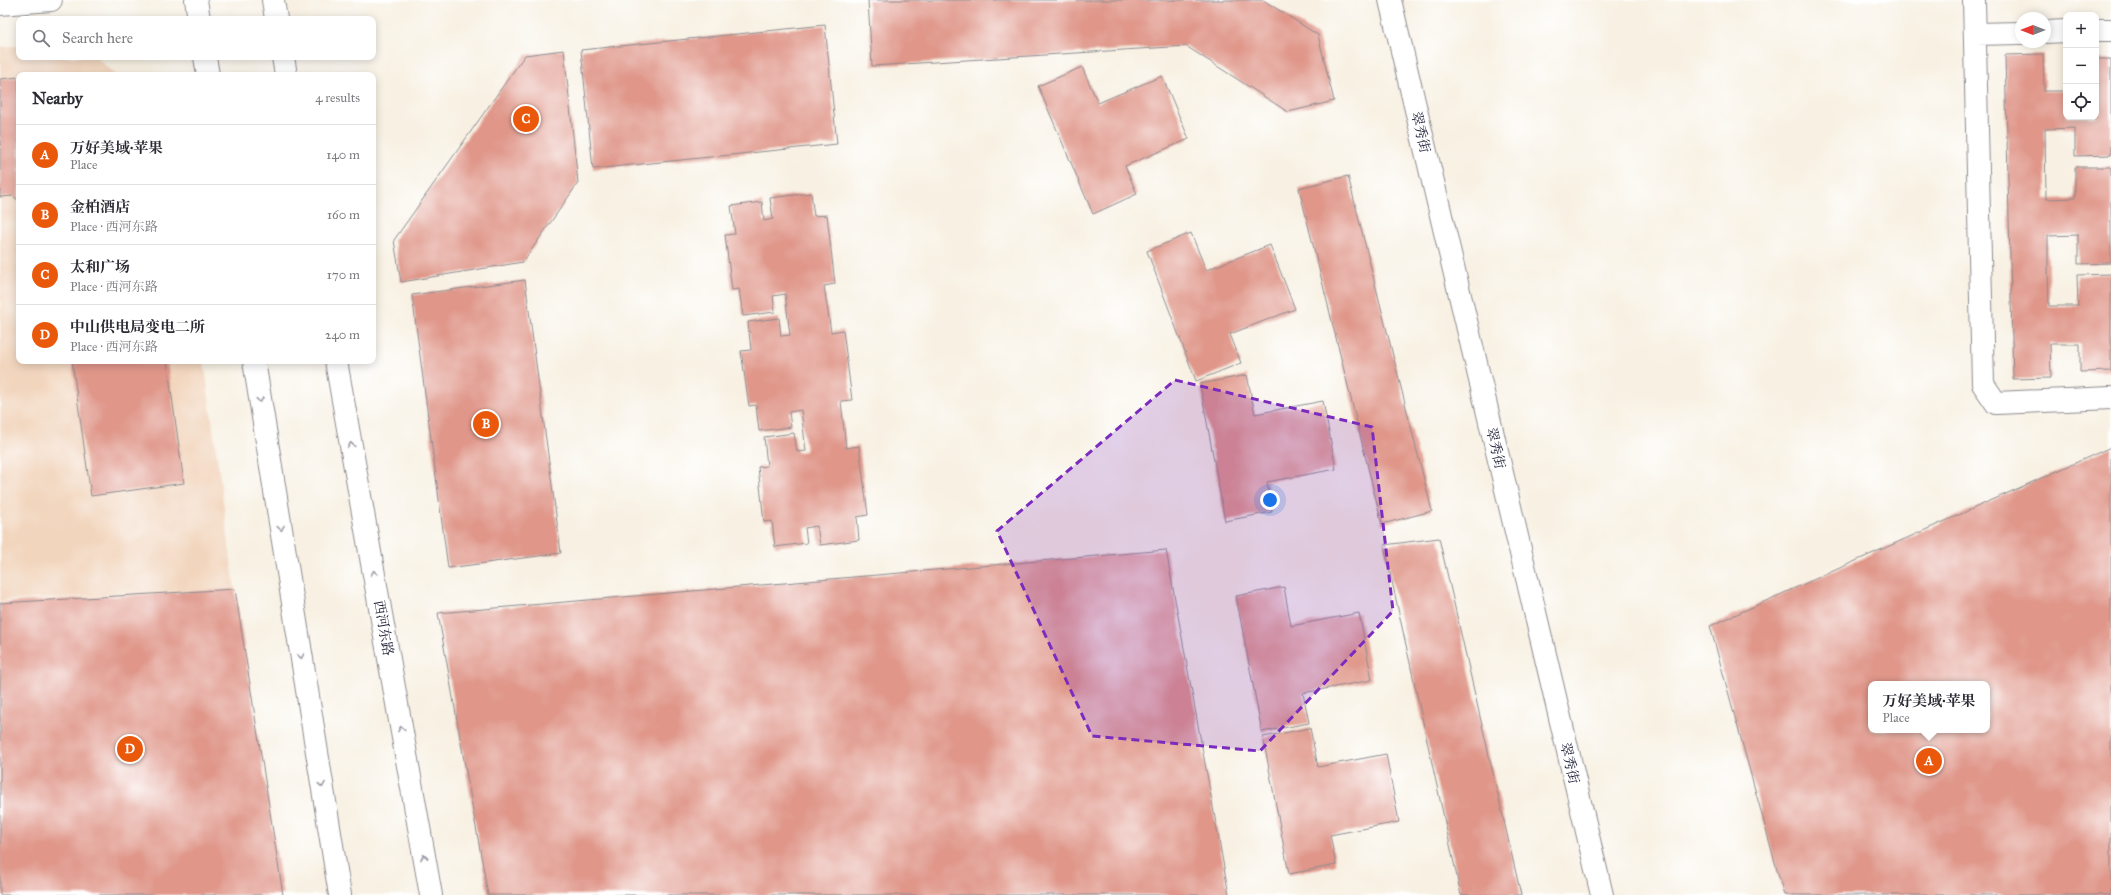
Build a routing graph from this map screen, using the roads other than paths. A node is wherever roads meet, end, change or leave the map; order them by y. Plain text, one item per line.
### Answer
1 (51, 0) edge
2 (196, 0) edge
3 (273, 0) edge
4 (1390, 0) edge
5 (1974, 0) edge
6 (0, 4) edge
7 (199, 16) edge
8 (276, 16) edge
9 (2099, 30) edge
10 (2111, 30) edge
11 (2063, 31) edge
12 (2051, 32) edge
13 (2015, 33) edge
14 (1975, 34) junction
15 (206, 60) edge
16 (284, 60) edge
17 (208, 72) edge
18 (286, 72) edge
19 (254, 364) edge
20 (337, 364) edge
21 (2111, 398) edge
22 (340, 895) edge
23 (431, 895) edge
24 (1602, 895) edge

1 - 6 street
2 - 7 street
3 - 8 street
4 - 24 street, 翠秀街
5 - 14 street
9 - 10 street
11 - 12 street
13 - 14 street
14 - 21 street
15 - 17 street
16 - 18 street
19 -> 22 street
23 -> 20 street, 西河东路

